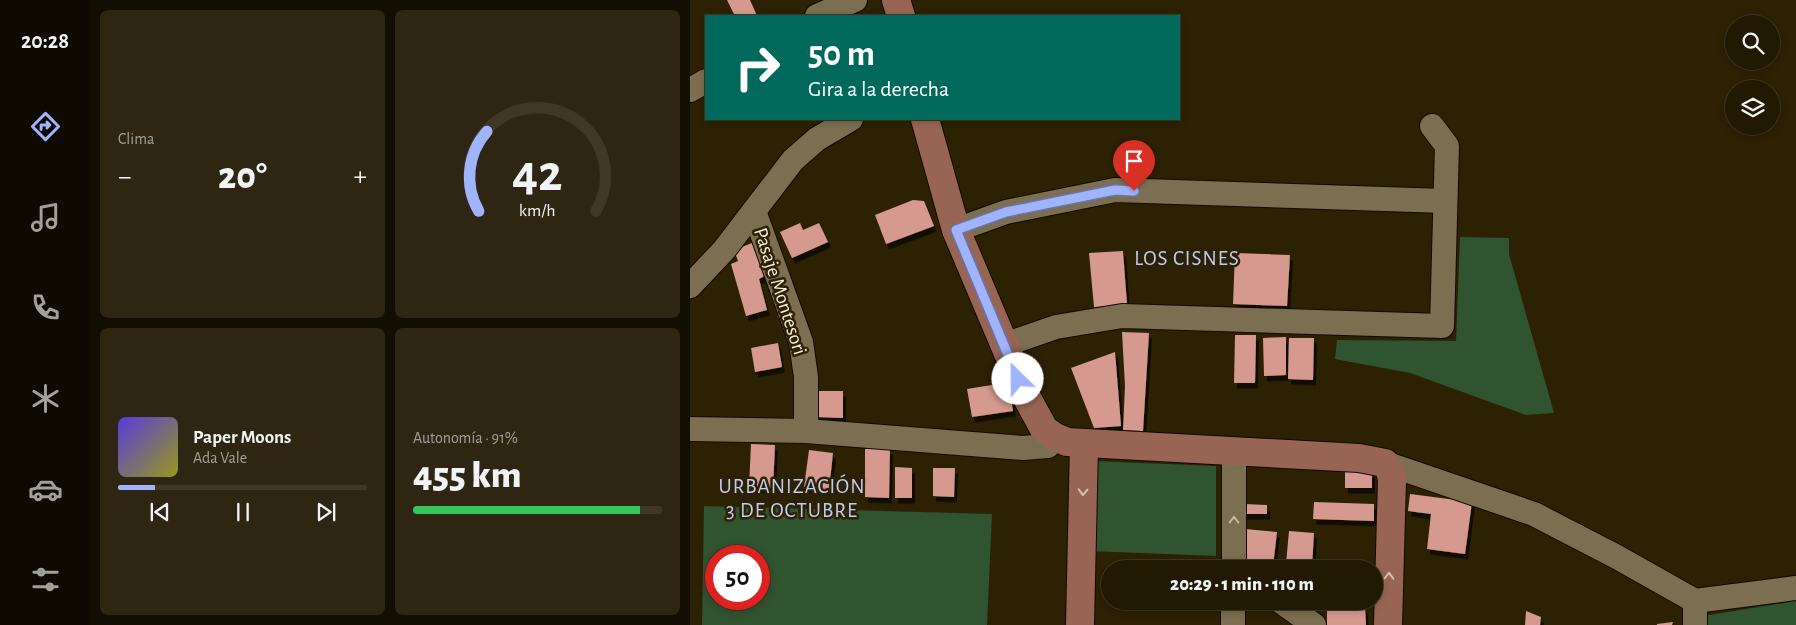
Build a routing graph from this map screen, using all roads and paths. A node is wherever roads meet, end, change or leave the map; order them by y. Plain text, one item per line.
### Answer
1 (855, 0) edge
2 (896, 0) edge
3 (819, 15) edge
4 (901, 15) edge
5 (705, 82) edge
6 (690, 90) edge
7 (849, 120) edge
8 (925, 120) edge
9 (1432, 126) dead end
10 (1445, 201) junction
11 (754, 211) junction
12 (956, 230) junction
13 (690, 286) edge
14 (1004, 345) junction
15 (690, 429) edge
16 (806, 431) junction
17 (1055, 437) junction
18 (1084, 444) junction
19 (1234, 452) junction
20 (1385, 463) junction
21 (1234, 560) edge
22 (1796, 588) edge
23 (1695, 601) junction
24 (1233, 610) edge
25 (1293, 610) edge
26 (1080, 625) edge
27 (1233, 625) edge
28 (1314, 625) edge
29 (1388, 625) edge
30 (1695, 625) edge

1 - 3 street
2 - 4 main road
5 - 6 street
7 - 11 street
8 - 12 main road
9 - 10 street
10 - 12 street
10 - 14 street
11 - 13 street
11 - 16 street, Pasaje Montesori
12 - 14 main road
14 - 17 main road
15 - 16 street
16 - 17 street
17 - 18 main road
18 - 19 main road
18 -> 26 main road
19 - 20 main road
21 -> 19 street
20 - 23 street
29 -> 20 main road
22 - 23 street
23 - 30 street
24 - 27 street
25 - 28 street

